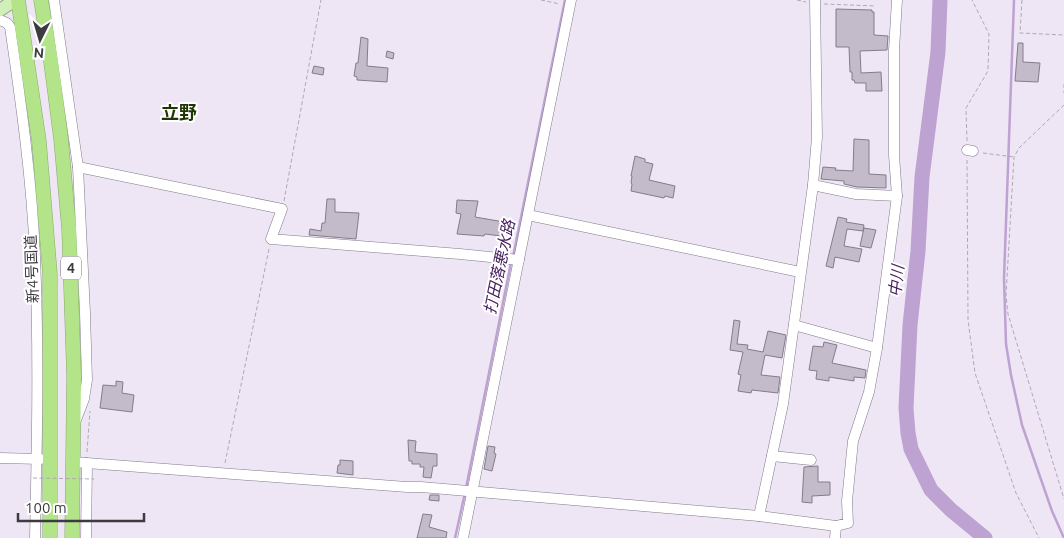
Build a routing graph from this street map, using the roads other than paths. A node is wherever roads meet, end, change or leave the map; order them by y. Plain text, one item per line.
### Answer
1 (17, 0) edge
2 (41, 0) edge
3 (54, 0) edge
4 (897, 0) edge
5 (815, 2) edge
6 (571, 3) edge
7 (0, 10) edge
8 (0, 20) edge
9 (52, 29) junction
10 (78, 167) junction
11 (813, 185) junction
12 (897, 196) junction
13 (528, 215) junction
14 (519, 260) junction
15 (800, 272) junction
16 (794, 325) junction
17 (877, 348) junction
18 (73, 427) junction
19 (772, 456) junction
20 (0, 458) edge
21 (36, 459) junction
22 (51, 460) junction
23 (811, 460) dead end
24 (80, 462) junction
25 (472, 492) junction
26 (759, 516) junction
27 (836, 526) junction
28 (35, 538) edge
29 (50, 538) edge
30 (72, 538) edge
31 (86, 538) edge
32 (463, 538) edge
33 (835, 538) edge

1 - 7 main road
1 - 22 highway, 新4号国道 / 4
2 - 9 highway, 4
3 - 9 street
4 - 12 street
5 - 11 street
6 - 13 street
8 - 21 street
9 - 10 street
9 - 18 highway, 4
10 - 14 street
10 - 18 street
11 - 12 street
11 - 15 street
12 - 17 street
13 - 14 street
13 - 15 street
14 - 25 street
15 - 16 street
16 - 17 street
16 - 19 street
17 - 27 street
18 - 24 highway, 4
19 - 23 street
19 - 26 street
20 - 21 street
21 - 22 street
21 - 28 street
22 - 29 highway, 新4号国道 / 4
24 - 25 street
24 - 30 highway, 4
24 - 31 street
25 - 26 street
25 - 32 street
26 - 27 street
27 - 33 street

